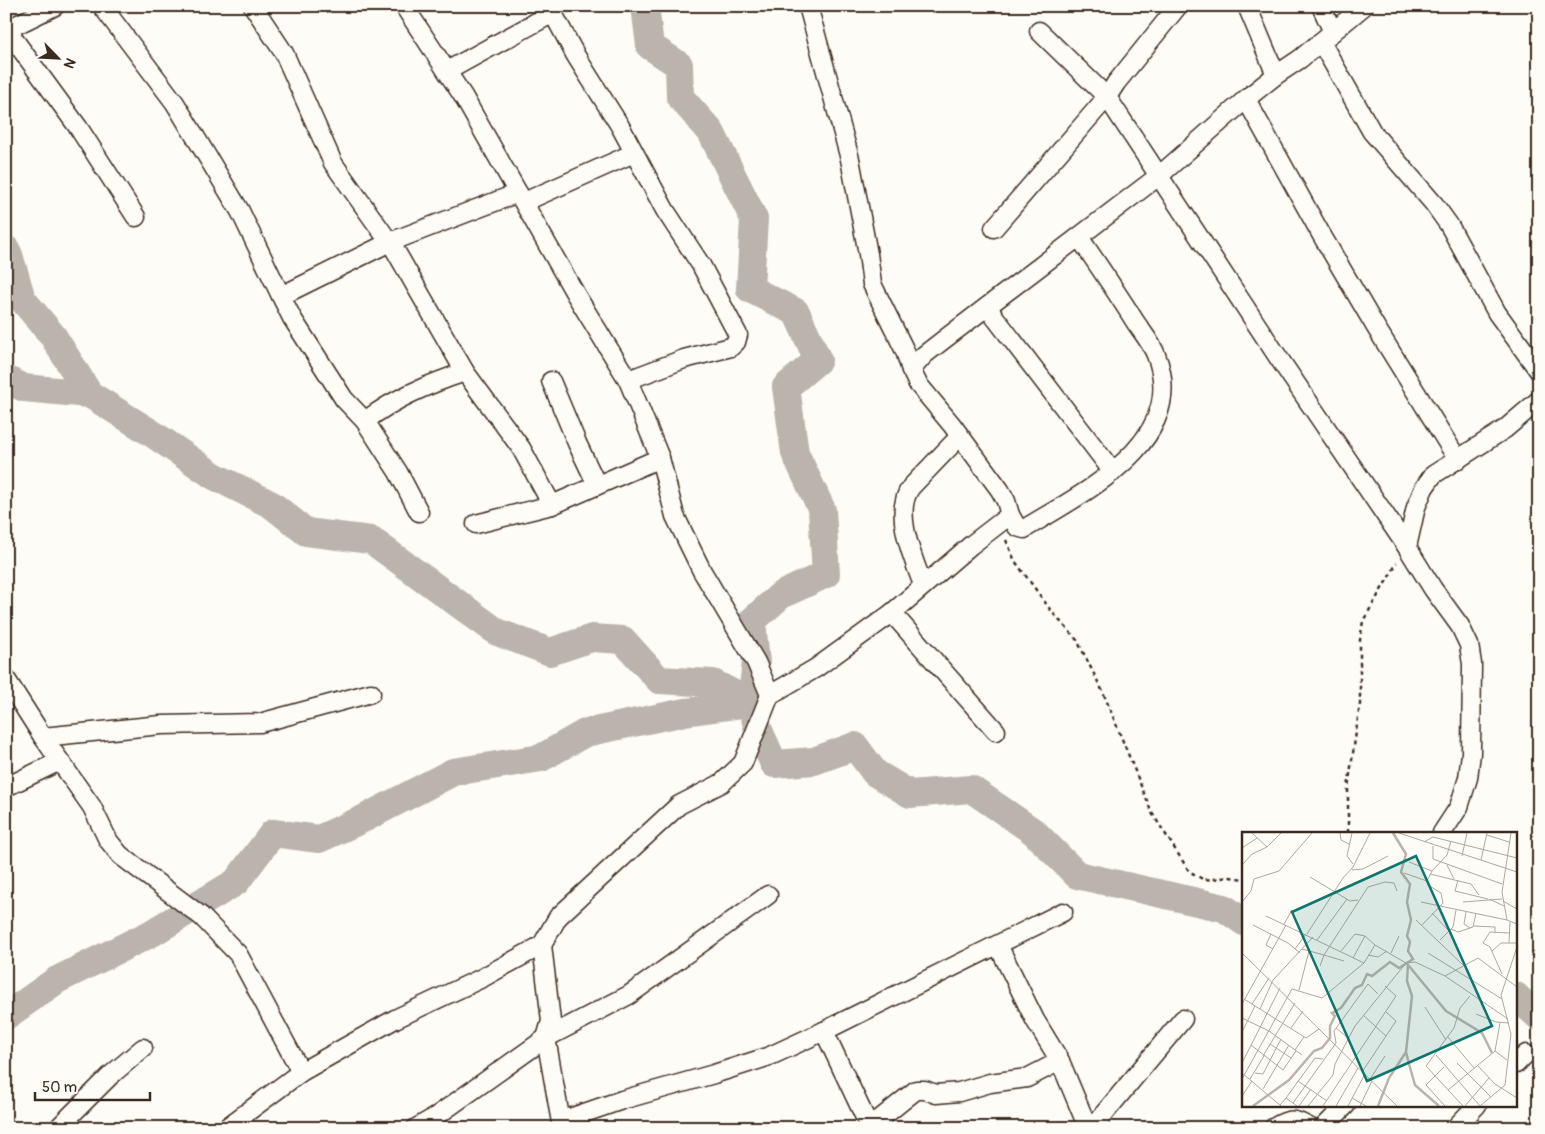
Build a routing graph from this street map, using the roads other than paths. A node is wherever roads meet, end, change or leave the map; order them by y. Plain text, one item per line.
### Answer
1 (55, 6) edge
2 (102, 6) edge
3 (253, 6) edge
4 (404, 6) edge
5 (808, 6) edge
6 (1178, 6) edge
7 (1247, 6) edge
8 (1321, 6) edge
9 (1364, 6) edge
10 (551, 10) edge
11 (6, 30) edge
12 (1039, 31) dead end
13 (1327, 37) junction
14 (447, 71) junction
15 (1276, 75) junction
16 (1108, 97) junction
17 (1246, 99) junction
18 (634, 153) junction
19 (1160, 175) junction
20 (521, 198) junction
21 (136, 217) dead end
22 (994, 228) dead end
23 (1079, 237) junction
24 (390, 242) junction
25 (281, 296) junction
26 (987, 307) junction
27 (911, 370) junction
28 (1539, 371) edge
29 (465, 372) junction
30 (628, 380) junction
31 (551, 381) dead end
32 (1539, 400) edge
33 (365, 421) junction
34 (960, 436) junction
35 (660, 458) junction
36 (1458, 460) junction
37 (1112, 472) junction
38 (597, 485) junction
39 (552, 505) junction
40 (419, 512) dead end
41 (1005, 519) junction
42 (476, 524) dead end
43 (1407, 547) junction
44 (924, 585) junction
45 (892, 613) junction
46 (6, 679) edge
47 (370, 693) dead end
48 (770, 694) junction
49 (996, 731) dead end
50 (43, 737) junction
51 (60, 762) junction
52 (6, 787) edge
53 (1443, 832) edge
54 (768, 895) dead end
55 (1063, 912) dead end
56 (998, 944) junction
57 (542, 945) junction
58 (1183, 1018) dead end
59 (824, 1031) junction
60 (546, 1038) junction
61 (143, 1048) dead end
62 (1060, 1061) junction
63 (301, 1072) junction
64 (1345, 1106) edge
65 (1476, 1106) edge
66 (562, 1124) edge
67 (870, 1127) edge
68 (58, 1128) edge
69 (226, 1128) edge
70 (416, 1128) edge
71 (1088, 1128) edge
72 (1092, 1128) edge
73 (1273, 1128) edge
74 (1311, 1128) edge
75 (1322, 1128) edge
76 (1455, 1128) edge

1 - 11 street
2 - 25 street
3 - 24 street
4 - 14 street
5 - 27 street
6 - 16 street
7 - 15 street
8 - 13 street
9 - 13 street
10 - 14 street
10 - 18 street
11 - 21 street
12 - 16 street
13 - 15 street
13 - 28 street
14 - 20 street
15 - 17 street
16 - 19 street
16 - 22 street
17 - 19 street
17 - 36 street
18 - 20 street
18 - 30 street
19 - 23 street
19 - 43 street
20 - 24 street
20 - 30 street
23 - 26 street
23 - 37 street
24 - 25 street
24 - 29 street
25 - 33 street
26 - 27 street
26 - 37 street
27 - 34 street
29 - 33 street
29 - 39 street
30 - 35 street
31 - 38 street
32 - 36 street
33 - 40 street
34 - 41 street
34 - 44 street
35 - 38 street
35 - 48 street
36 - 43 street
37 - 41 street
38 - 39 street
39 - 42 street
41 - 44 street
43 - 53 street
44 - 45 street
45 - 48 street
45 - 49 street
46 - 50 street
47 - 50 street
48 - 57 street
50 - 51 street
51 - 52 street
51 - 63 street
54 - 60 street
55 - 56 street
56 - 59 street
56 - 62 street
57 - 60 street
57 - 63 street
58 - 72 street
59 - 66 street
59 - 67 street
60 - 66 street
60 - 70 street
61 - 68 street
62 - 67 street
62 - 71 street
63 - 69 street
64 - 75 street
65 - 76 street
73 - 74 street

